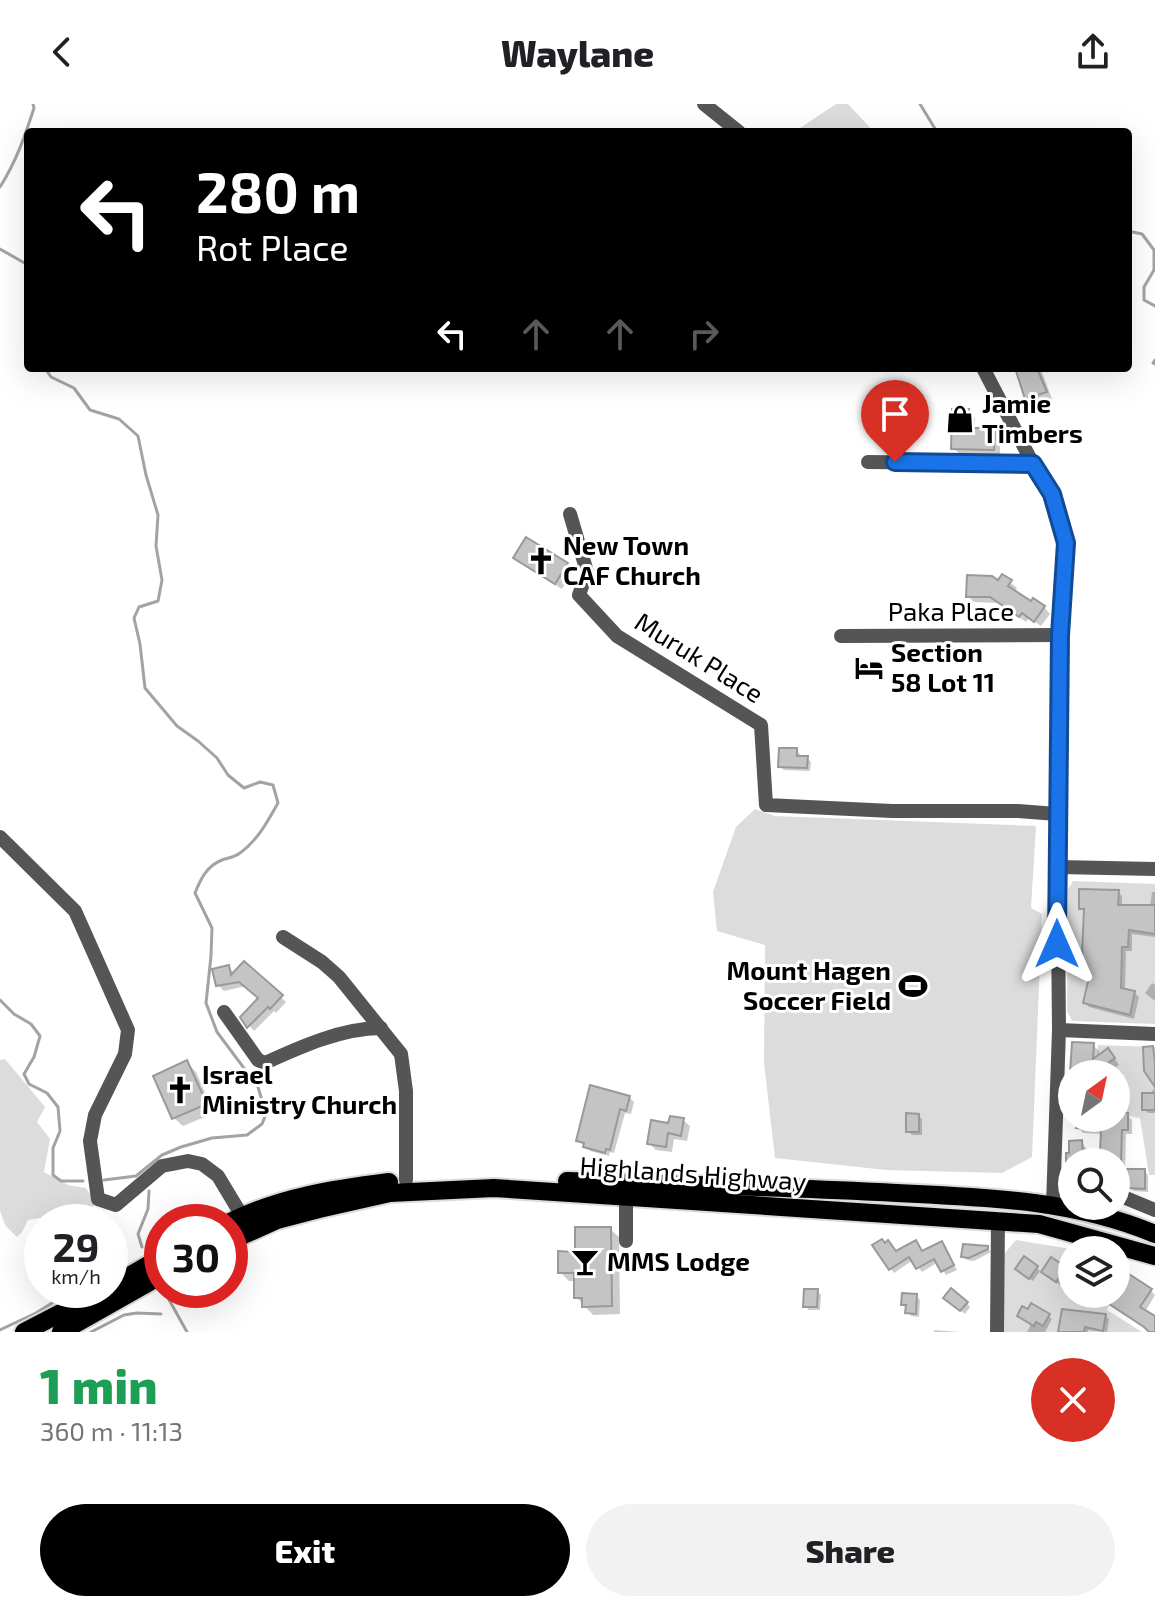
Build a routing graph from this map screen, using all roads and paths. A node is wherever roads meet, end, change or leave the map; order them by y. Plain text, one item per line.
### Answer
1 (704, 104) edge
2 (734, 128) edge
3 (985, 372) edge
4 (868, 462) dead end
5 (1033, 464) junction
6 (570, 514) dead end
7 (1060, 635) junction
8 (841, 636) dead end
9 (1057, 814) junction
10 (0, 837) edge
11 (1058, 867) junction
12 (1155, 869) edge
13 (283, 937) dead end
14 (224, 1012) dead end
15 (381, 1028) junction
16 (1059, 1030) junction
17 (1155, 1034) edge
18 (406, 1180) junction
19 (1054, 1182) junction
20 (1058, 1183) edge
21 (626, 1196) junction
22 (1130, 1200) edge
23 (230, 1204) edge
24 (1053, 1205) junction
25 (1155, 1210) edge
26 (248, 1215) edge
27 (998, 1220) junction
28 (248, 1233) edge
29 (1155, 1234) edge
30 (626, 1241) dead end
31 (1155, 1256) edge
32 (144, 1285) edge
33 (70, 1308) edge
34 (24, 1332) edge
35 (61, 1332) edge
36 (997, 1332) edge

1 - 2 street
3 - 5 street
4 - 5 street
5 - 7 street
6 - 9 street, Muruk Place
7 - 8 street, Paka Place
7 - 9 street
9 - 11 street
10 - 23 street
11 - 12 street
11 - 16 street
13 - 15 street
14 - 15 street
15 - 18 street
16 - 17 street
16 - 19 street
18 - 24 main road, Highlands Highway
18 - 26 main road, Highlands Highway
19 - 20 street
19 - 24 street
21 - 27 main road, Highlands Highway
21 - 28 main road, Highlands Highway
21 - 30 street
22 - 25 street
24 - 29 main road, Highlands Highway
27 - 31 main road, Highlands Highway
27 - 36 street
32 - 35 main road
33 - 34 main road

